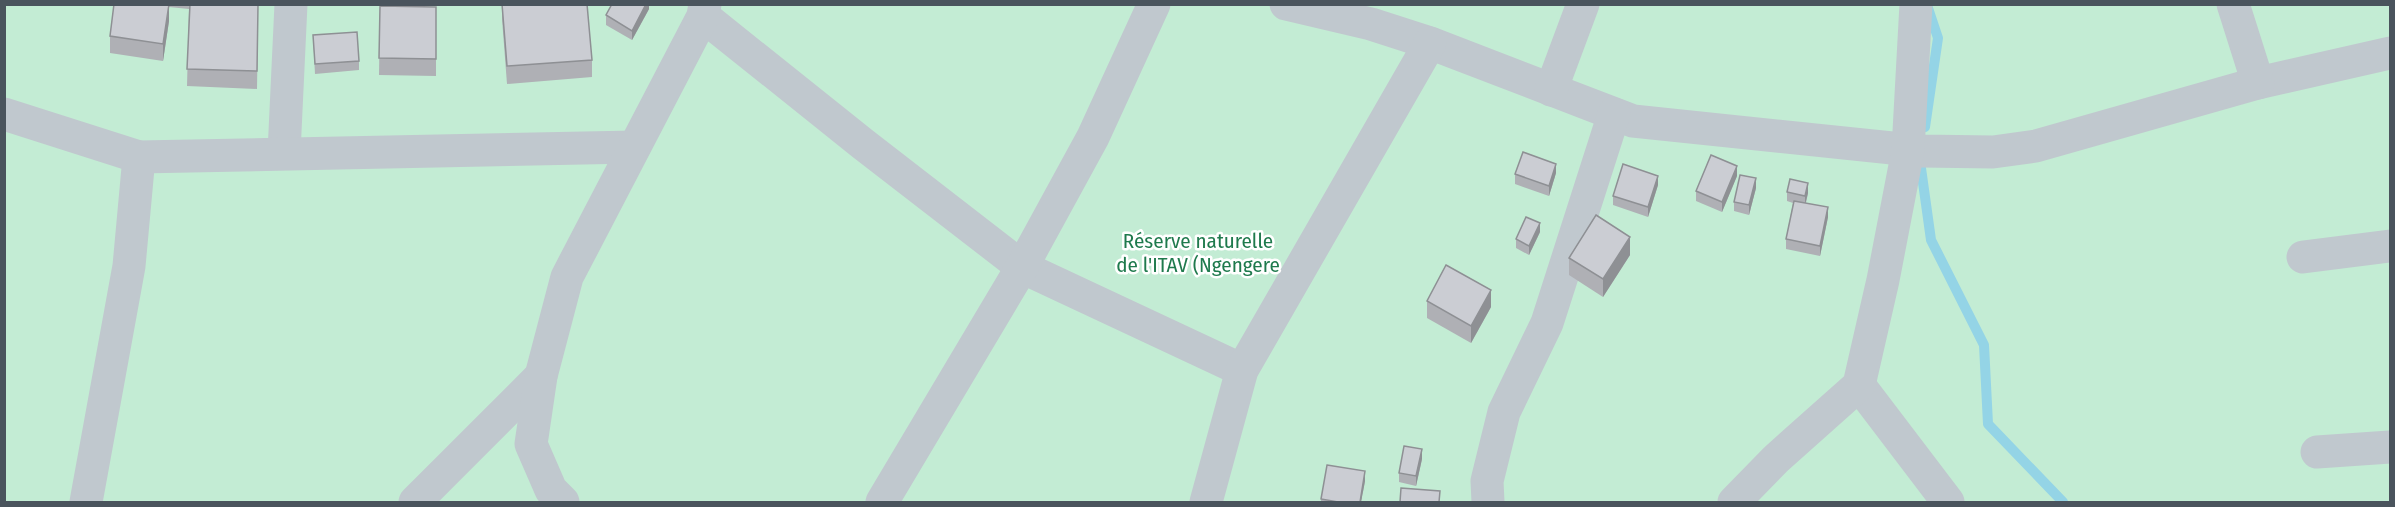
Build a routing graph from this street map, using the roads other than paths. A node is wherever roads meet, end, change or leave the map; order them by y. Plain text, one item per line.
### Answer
1 (291, 4) edge
2 (1154, 4) edge
3 (1286, 4) edge
4 (1583, 4) edge
5 (1916, 4) edge
6 (2234, 4) edge
7 (704, 10) edge
8 (1369, 14) edge
9 (1430, 43) junction
10 (2391, 53) edge
11 (2258, 83) junction
12 (1551, 90) junction
13 (4, 114) edge
14 (1614, 114) junction
15 (634, 147) junction
16 (1908, 150) junction
17 (284, 153) junction
18 (139, 157) junction
19 (2391, 246) edge
20 (2303, 257) dead end
21 (1022, 267) junction
22 (1242, 370) junction
23 (542, 376) junction
24 (1859, 386) junction
25 (2391, 447) edge
26 (2317, 452) dead end
27 (86, 502) edge
28 (415, 502) edge
29 (563, 502) edge
30 (882, 502) edge
31 (1206, 502) edge
32 (1488, 502) edge
33 (1734, 502) edge
34 (1948, 502) edge

1 - 17 street
2 - 21 street
3 - 8 street
4 - 12 street
5 - 16 street
6 - 11 street
7 - 15 street
7 - 21 street
8 - 9 street
9 - 12 street
9 - 22 street
10 - 11 street
11 - 16 street
12 - 14 street
13 - 18 street
14 - 16 street
14 - 32 street
15 - 17 street
15 - 23 street
16 - 24 street
17 - 18 street
18 - 27 street
19 - 20 street
21 - 22 street
21 - 30 street
22 - 31 street
23 - 28 street
23 - 29 street
24 - 33 street
24 - 34 street
25 - 26 street

